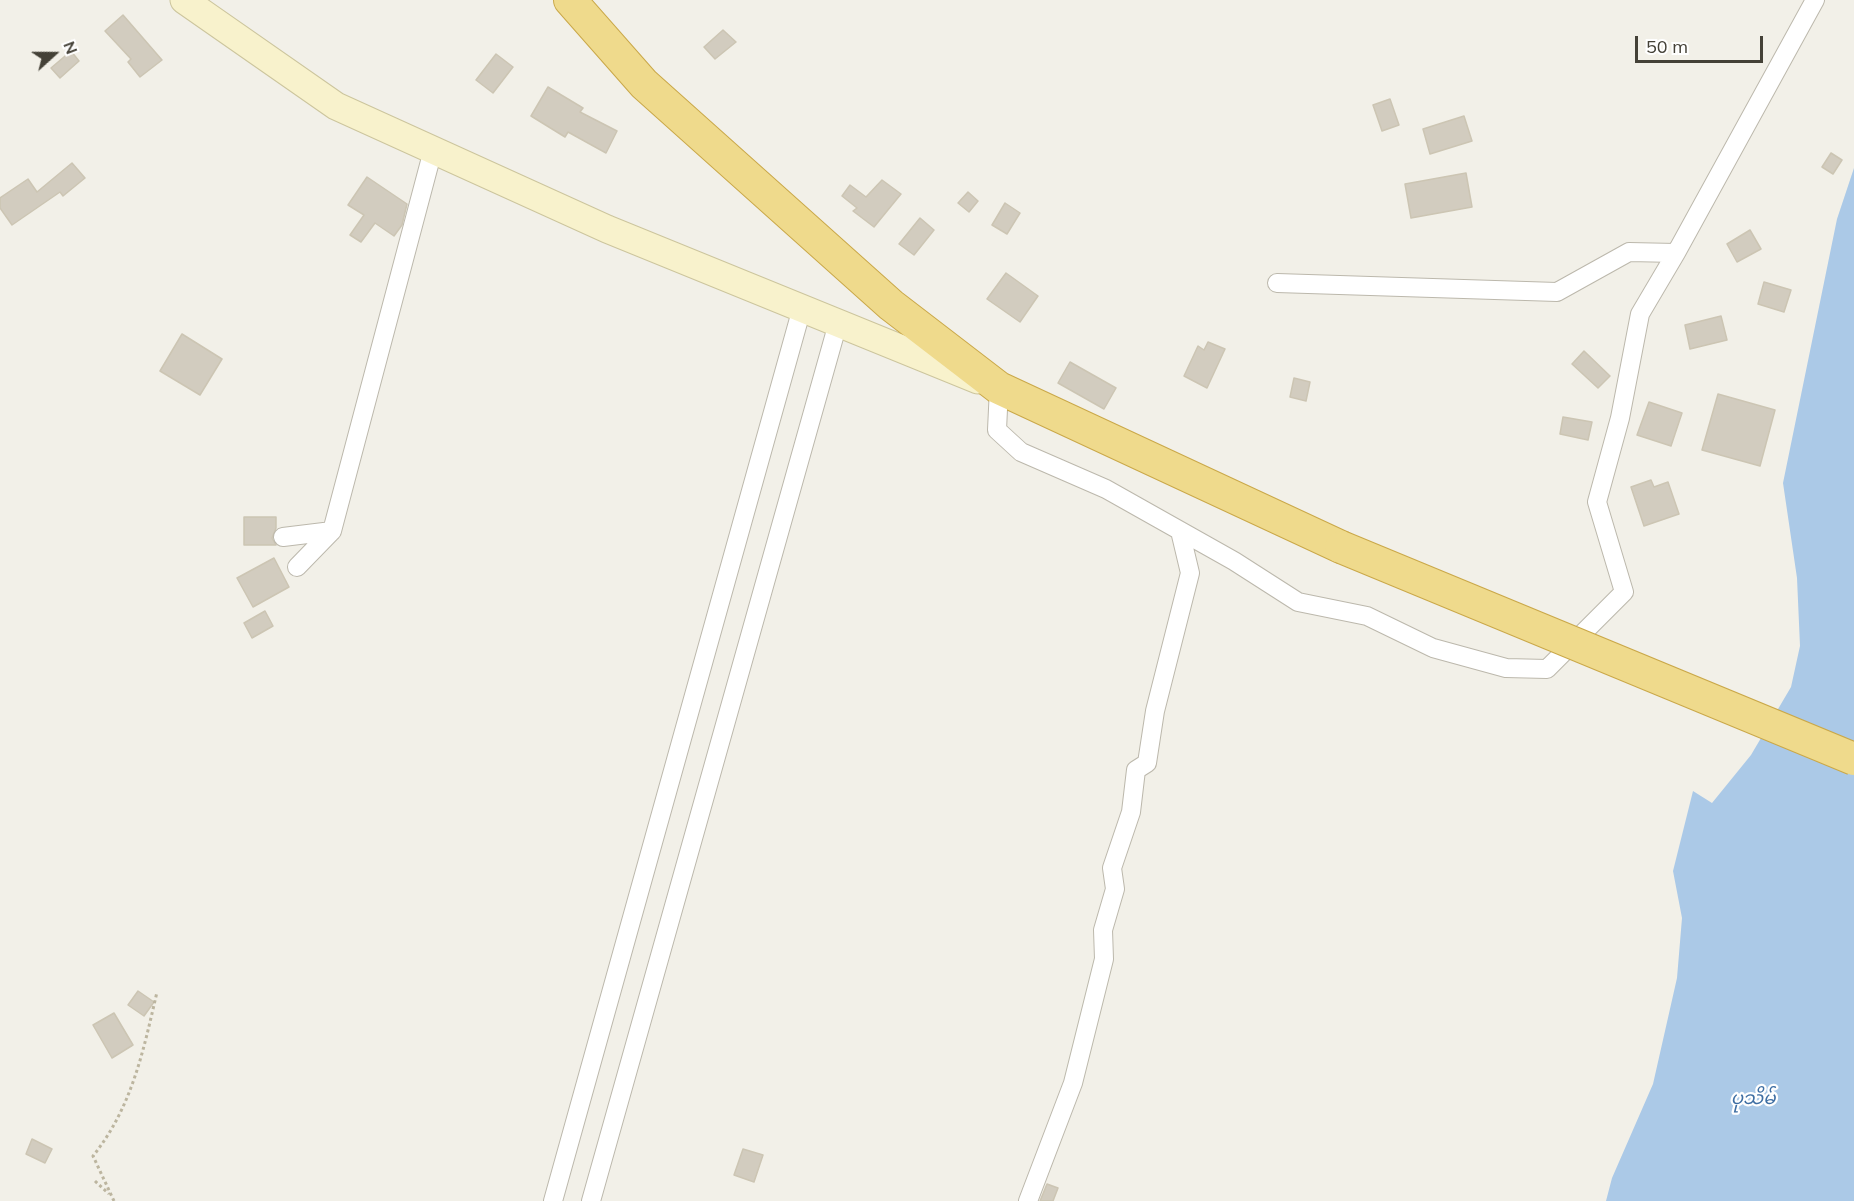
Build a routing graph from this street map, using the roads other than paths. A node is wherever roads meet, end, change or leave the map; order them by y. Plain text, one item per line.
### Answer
1 (184, 0) edge
2 (570, 0) edge
3 (1815, 0) edge
4 (433, 150) junction
5 (1676, 253) junction
6 (1276, 283) dead end
7 (802, 308) junction
8 (838, 323) junction
9 (999, 388) junction
10 (332, 531) junction
11 (1180, 531) junction
12 (284, 537) dead end
13 (297, 567) dead end
14 (1854, 759) edge
15 (553, 1201) edge
16 (591, 1201) edge
17 (1028, 1201) edge

1 - 4 main road
2 - 9 highway
3 - 5 street
4 - 7 main road
4 - 10 street
5 - 6 street
5 - 11 street
7 - 8 main road
7 - 15 street
8 - 9 main road
8 - 16 street
9 - 11 street
9 - 14 highway, bridge
10 - 12 street
10 - 13 street
11 - 17 street

